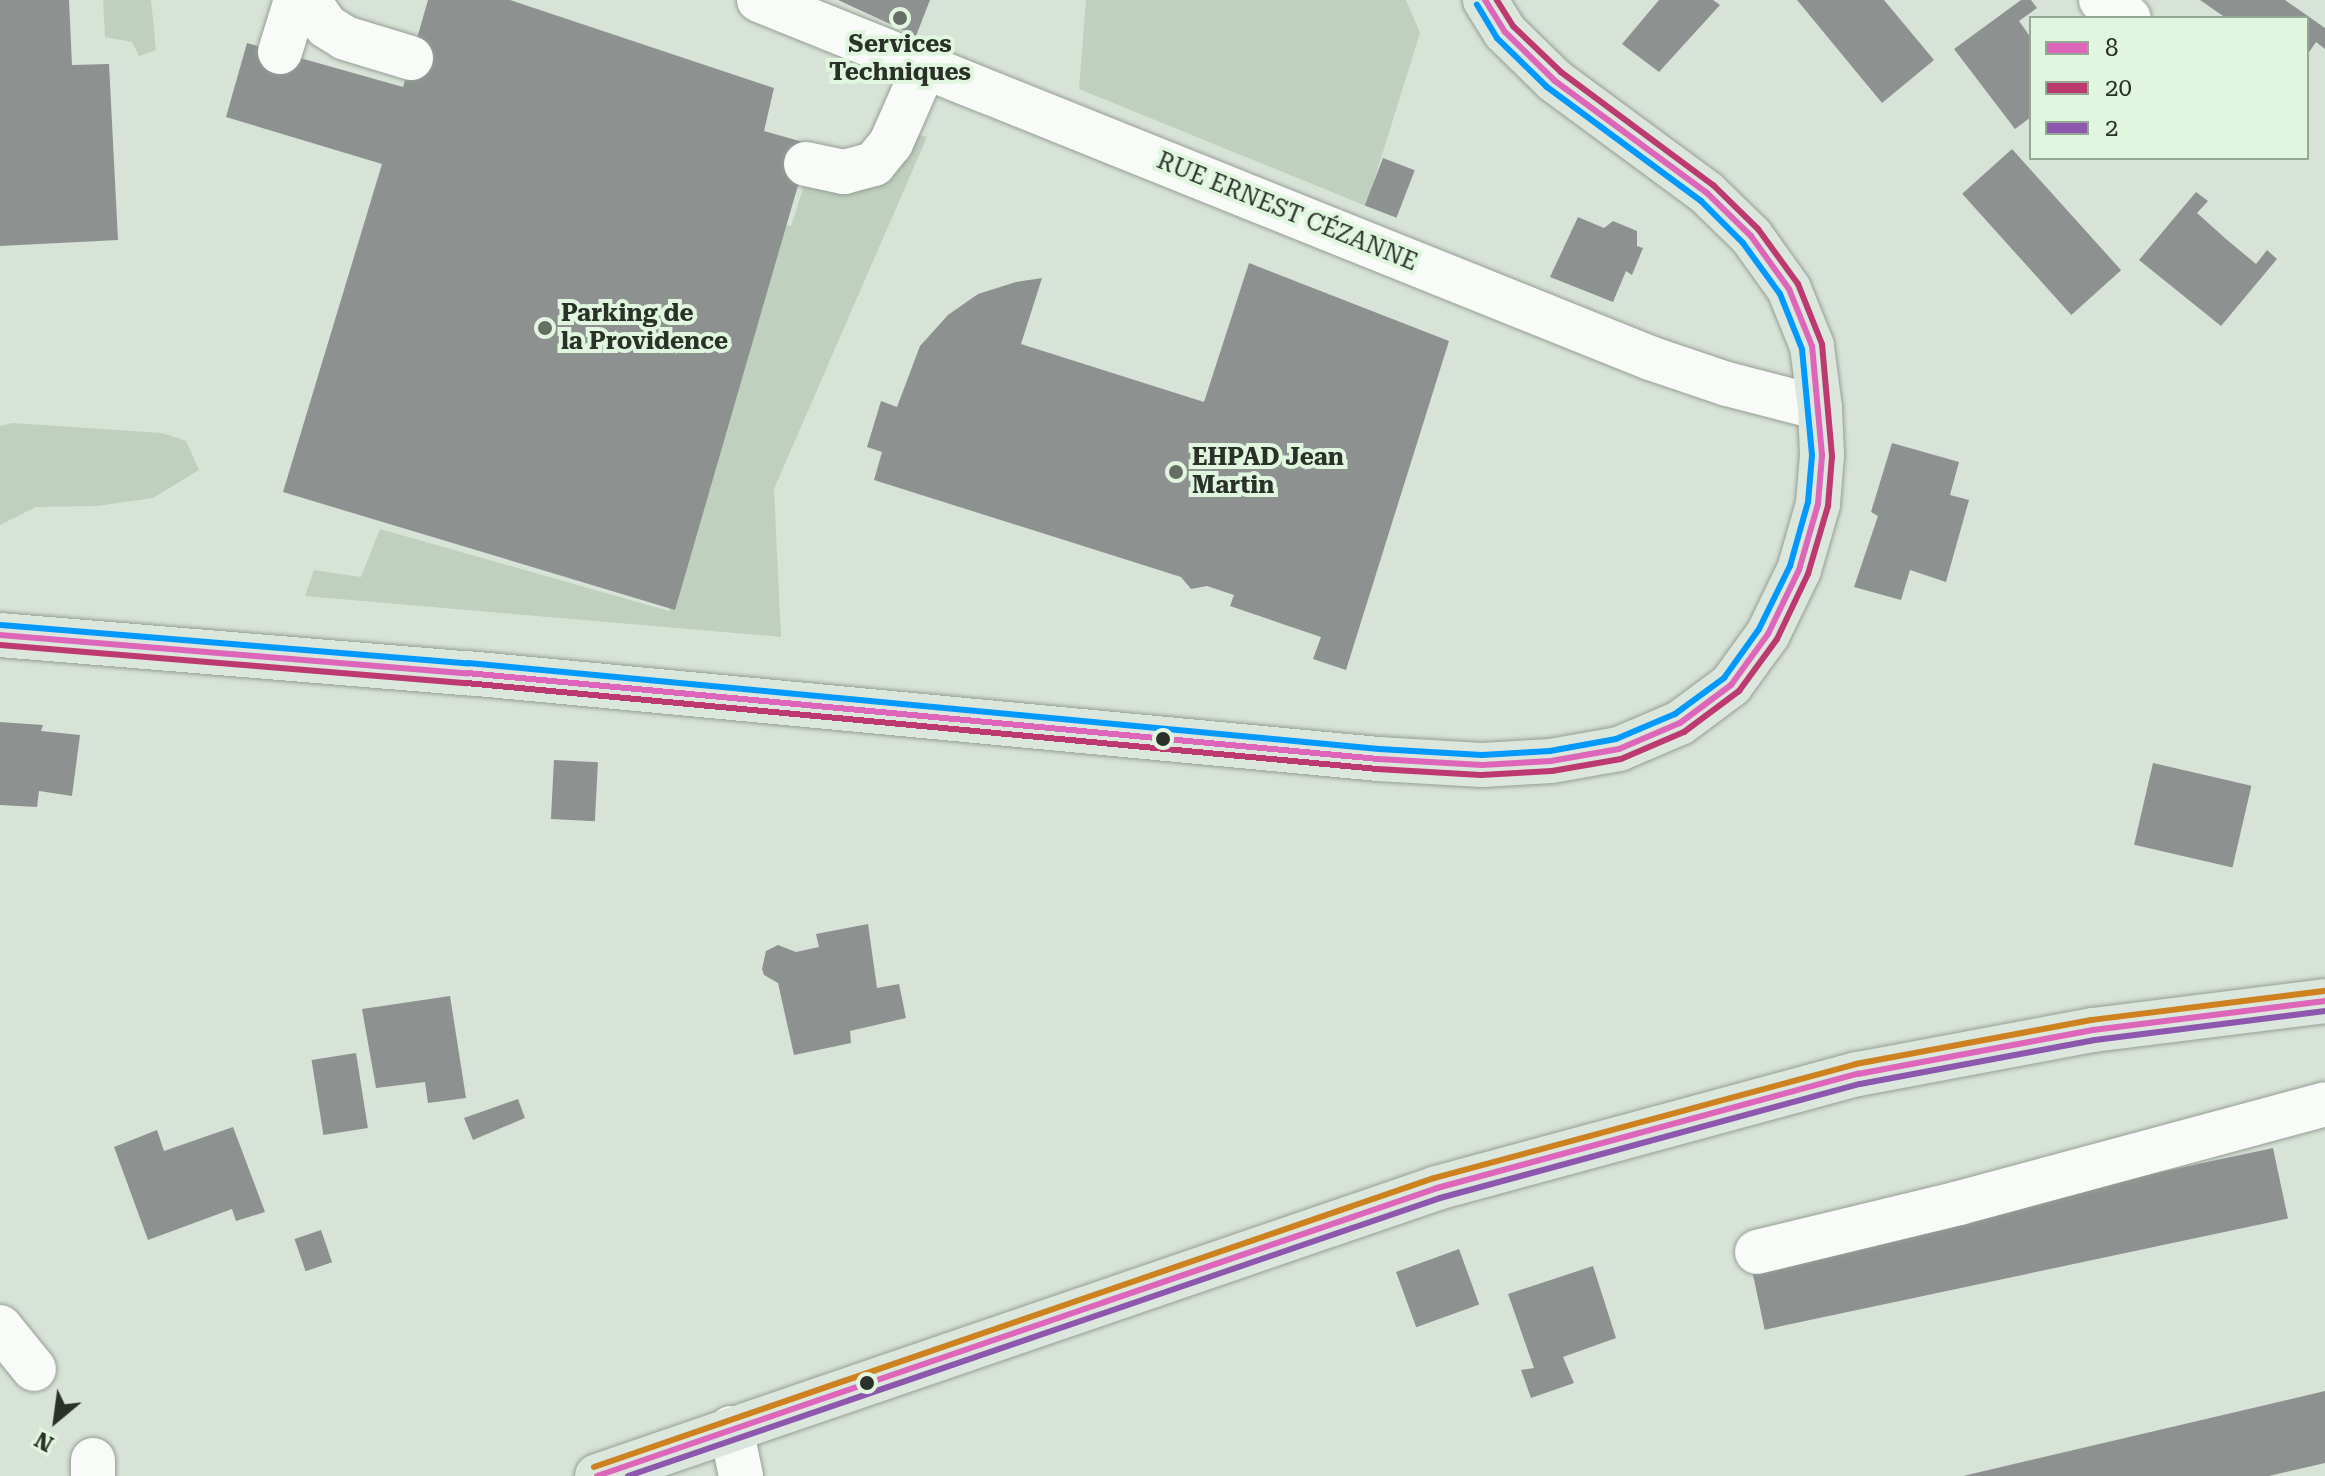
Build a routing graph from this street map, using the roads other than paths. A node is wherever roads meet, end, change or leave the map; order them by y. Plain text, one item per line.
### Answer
1 (296, 0) edge
2 (308, 0) edge
3 (759, 0) edge
4 (1485, 0) edge
5 (2101, 0) edge
6 (2126, 16) edge
7 (280, 52) dead end
8 (411, 58) dead end
9 (925, 66) junction
10 (806, 164) dead end
11 (1820, 408) junction
12 (0, 635) edge
13 (2325, 1001) edge
14 (2325, 1104) edge
15 (1757, 1252) dead end
16 (0, 1327) edge
17 (34, 1369) dead end
18 (731, 1428) junction
19 (597, 1476) edge
20 (741, 1476) edge

1 - 7 street
2 - 8 street
3 - 9 street, RUE ERNEST CÉZANNE
4 - 11 main road
5 - 6 street
9 - 10 street
9 - 11 street, RUE ERNEST CÉZANNE
11 - 12 main road
13 - 18 main road
14 - 15 street
16 - 17 street
18 - 19 main road
18 - 20 street

